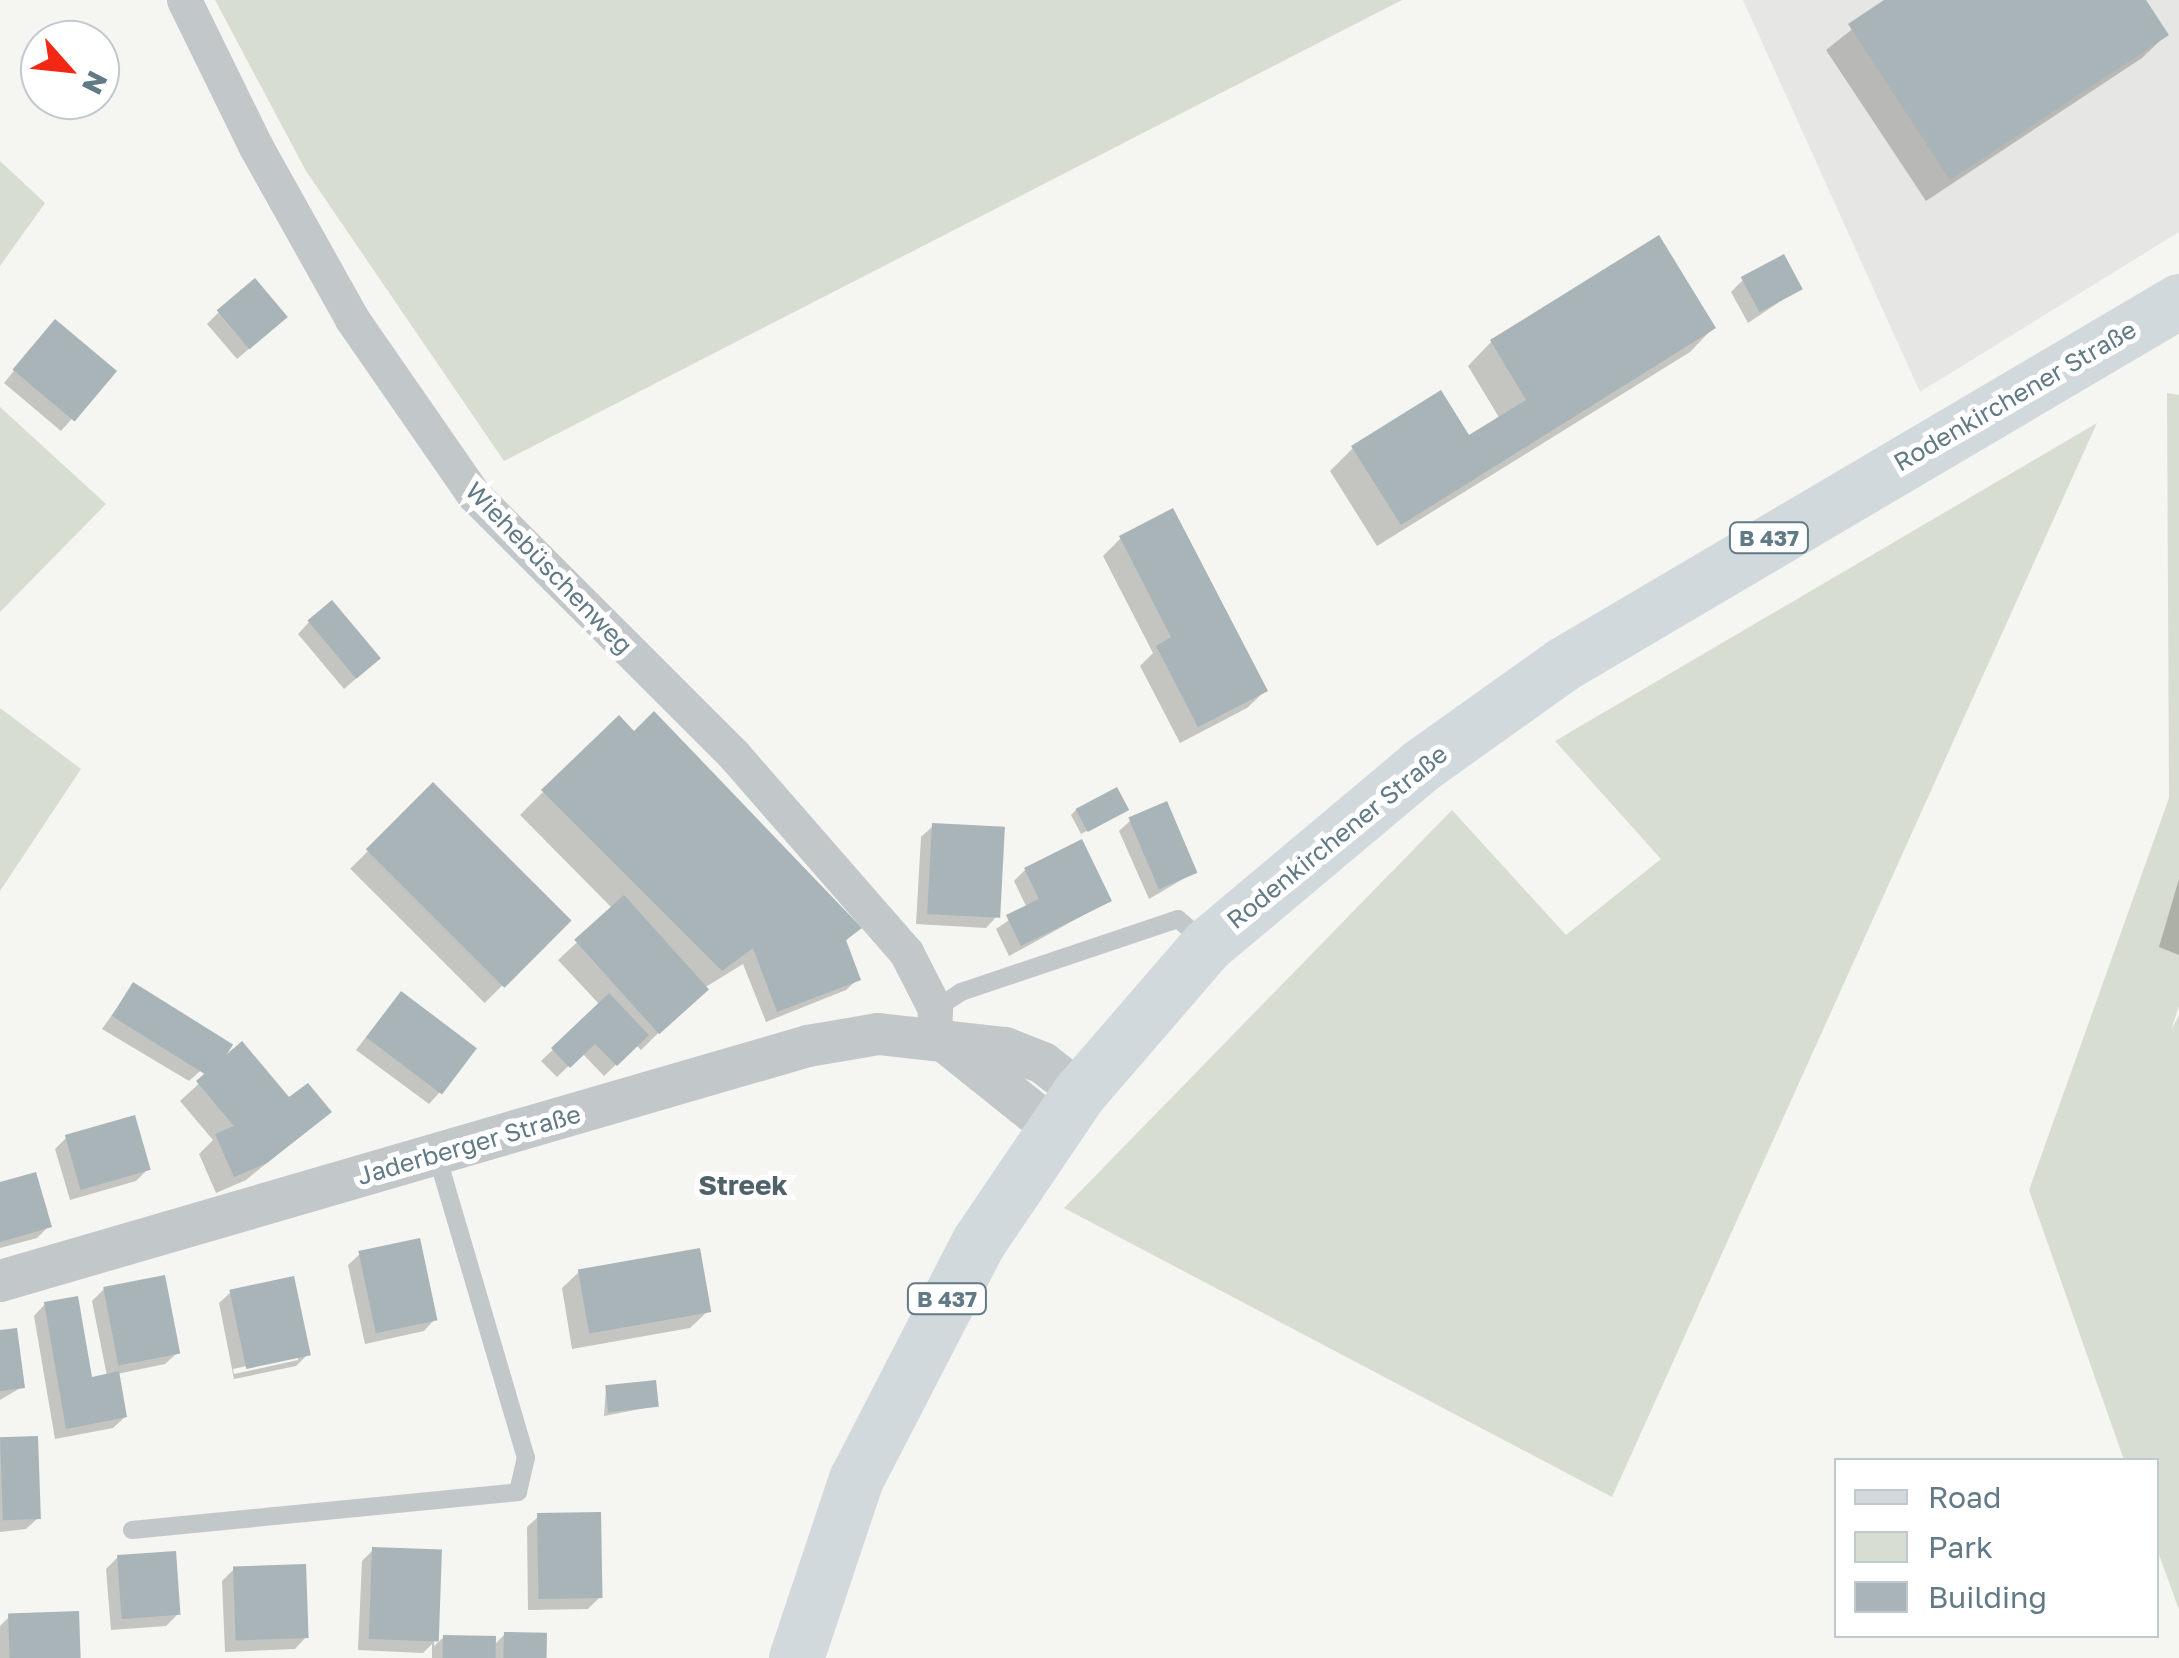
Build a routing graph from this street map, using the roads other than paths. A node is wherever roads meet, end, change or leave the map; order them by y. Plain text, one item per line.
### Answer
1 (184, 0) edge
2 (2179, 301) edge
3 (1208, 944) junction
4 (937, 1029) junction
5 (1066, 1110) junction
6 (437, 1154) junction
7 (0, 1281) edge
8 (132, 1530) dead end
9 (796, 1658) edge

1 - 4 street, Wiehebüschenweg
2 - 3 main road, Rodenkirchener Straße / B 437
3 - 4 lane
3 - 5 main road, Rodenkirchener Straße / B 437
4 - 5 street
4 - 6 street, Jaderberger Straße
5 - 9 main road, Rodenkirchener Straße / B 437
6 - 7 street, Jaderberger Straße
6 - 8 lane

